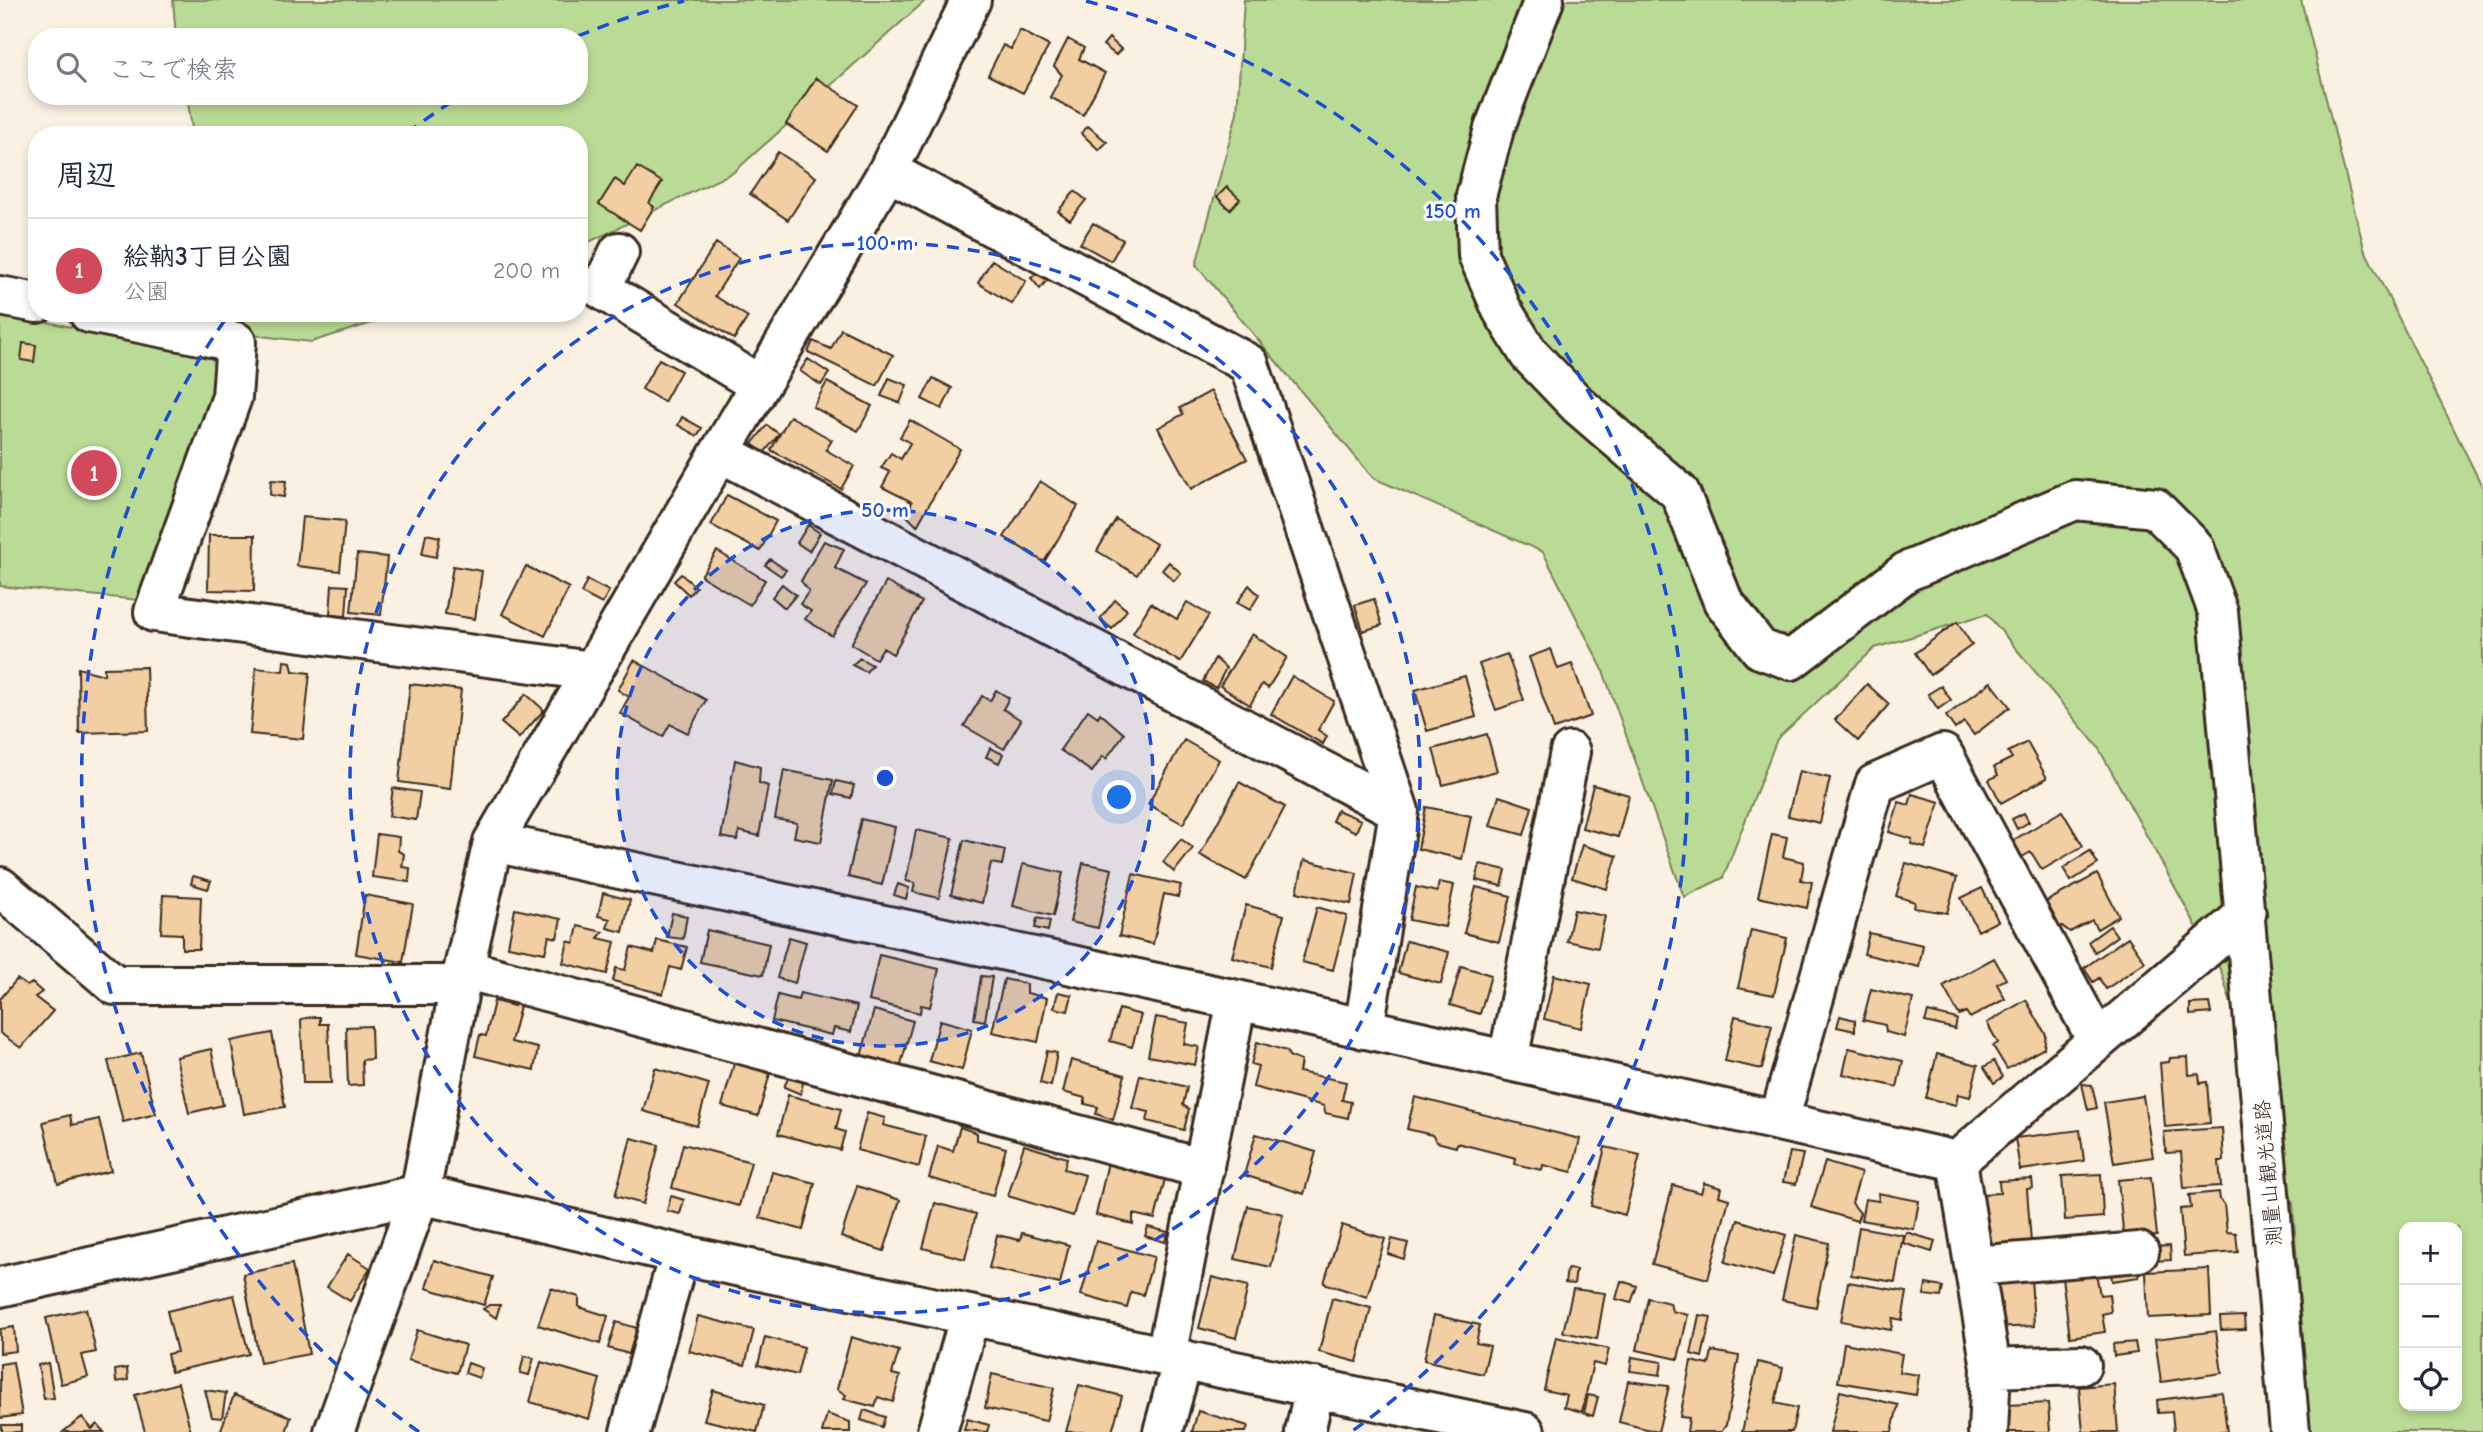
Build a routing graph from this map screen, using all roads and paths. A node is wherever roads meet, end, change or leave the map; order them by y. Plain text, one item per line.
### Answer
1 (971, 0) edge
2 (1544, 0) edge
3 (888, 171) junction
4 (619, 252) dead end
5 (0, 296) edge
6 (28, 301) edge
7 (135, 322) edge
8 (760, 385) junction
9 (720, 452) junction
10 (592, 671) junction
11 (1570, 752) dead end
12 (1399, 811) junction
13 (493, 842) junction
14 (0, 887) edge
15 (2246, 914) junction
16 (462, 977) junction
17 (1237, 1000) junction
18 (1364, 1028) junction
19 (2097, 1040) junction
20 (1508, 1060) junction
21 (1779, 1120) junction
22 (1957, 1161) junction
23 (1204, 1169) junction
24 (420, 1194) junction
25 (2139, 1252) dead end
26 (679, 1254) junction
27 (1975, 1266) junction
28 (0, 1287) edge
29 (970, 1315) junction
30 (1174, 1358) junction
31 (2081, 1365) dead end
32 (1991, 1368) junction
33 (1315, 1387) junction
34 (1485, 1428) edge
35 (334, 1432) edge
36 (630, 1432) edge
37 (937, 1432) edge
38 (1163, 1432) edge
39 (1305, 1432) edge
40 (1525, 1432) edge
41 (1988, 1432) edge
42 (2290, 1432) edge

1 - 3 street
2 - 15 street, 測量山観光道路
3 - 8 street
3 - 12 street
4 - 8 street
5 - 6 street
7 - 10 street
8 - 9 street
9 - 10 street
9 - 12 street
10 - 13 street
11 - 20 street
12 - 18 street
13 - 16 street
13 - 17 street
14 - 16 street
15 - 19 street
15 - 42 street, 測量山観光道路
16 - 23 street
16 - 24 street
17 - 18 street
17 - 23 street
18 - 20 street
19 - 21 street
19 - 22 street
20 - 21 street
21 - 22 street
22 - 27 street
23 - 30 street
24 - 26 street
24 - 28 street
24 - 35 street
25 - 27 street
26 - 29 street
26 - 36 street
27 - 32 street
29 - 30 street
29 - 37 street
30 - 33 street
30 - 38 street
31 - 32 street
32 - 41 street
33 - 34 street
33 - 39 street
34 - 40 street

